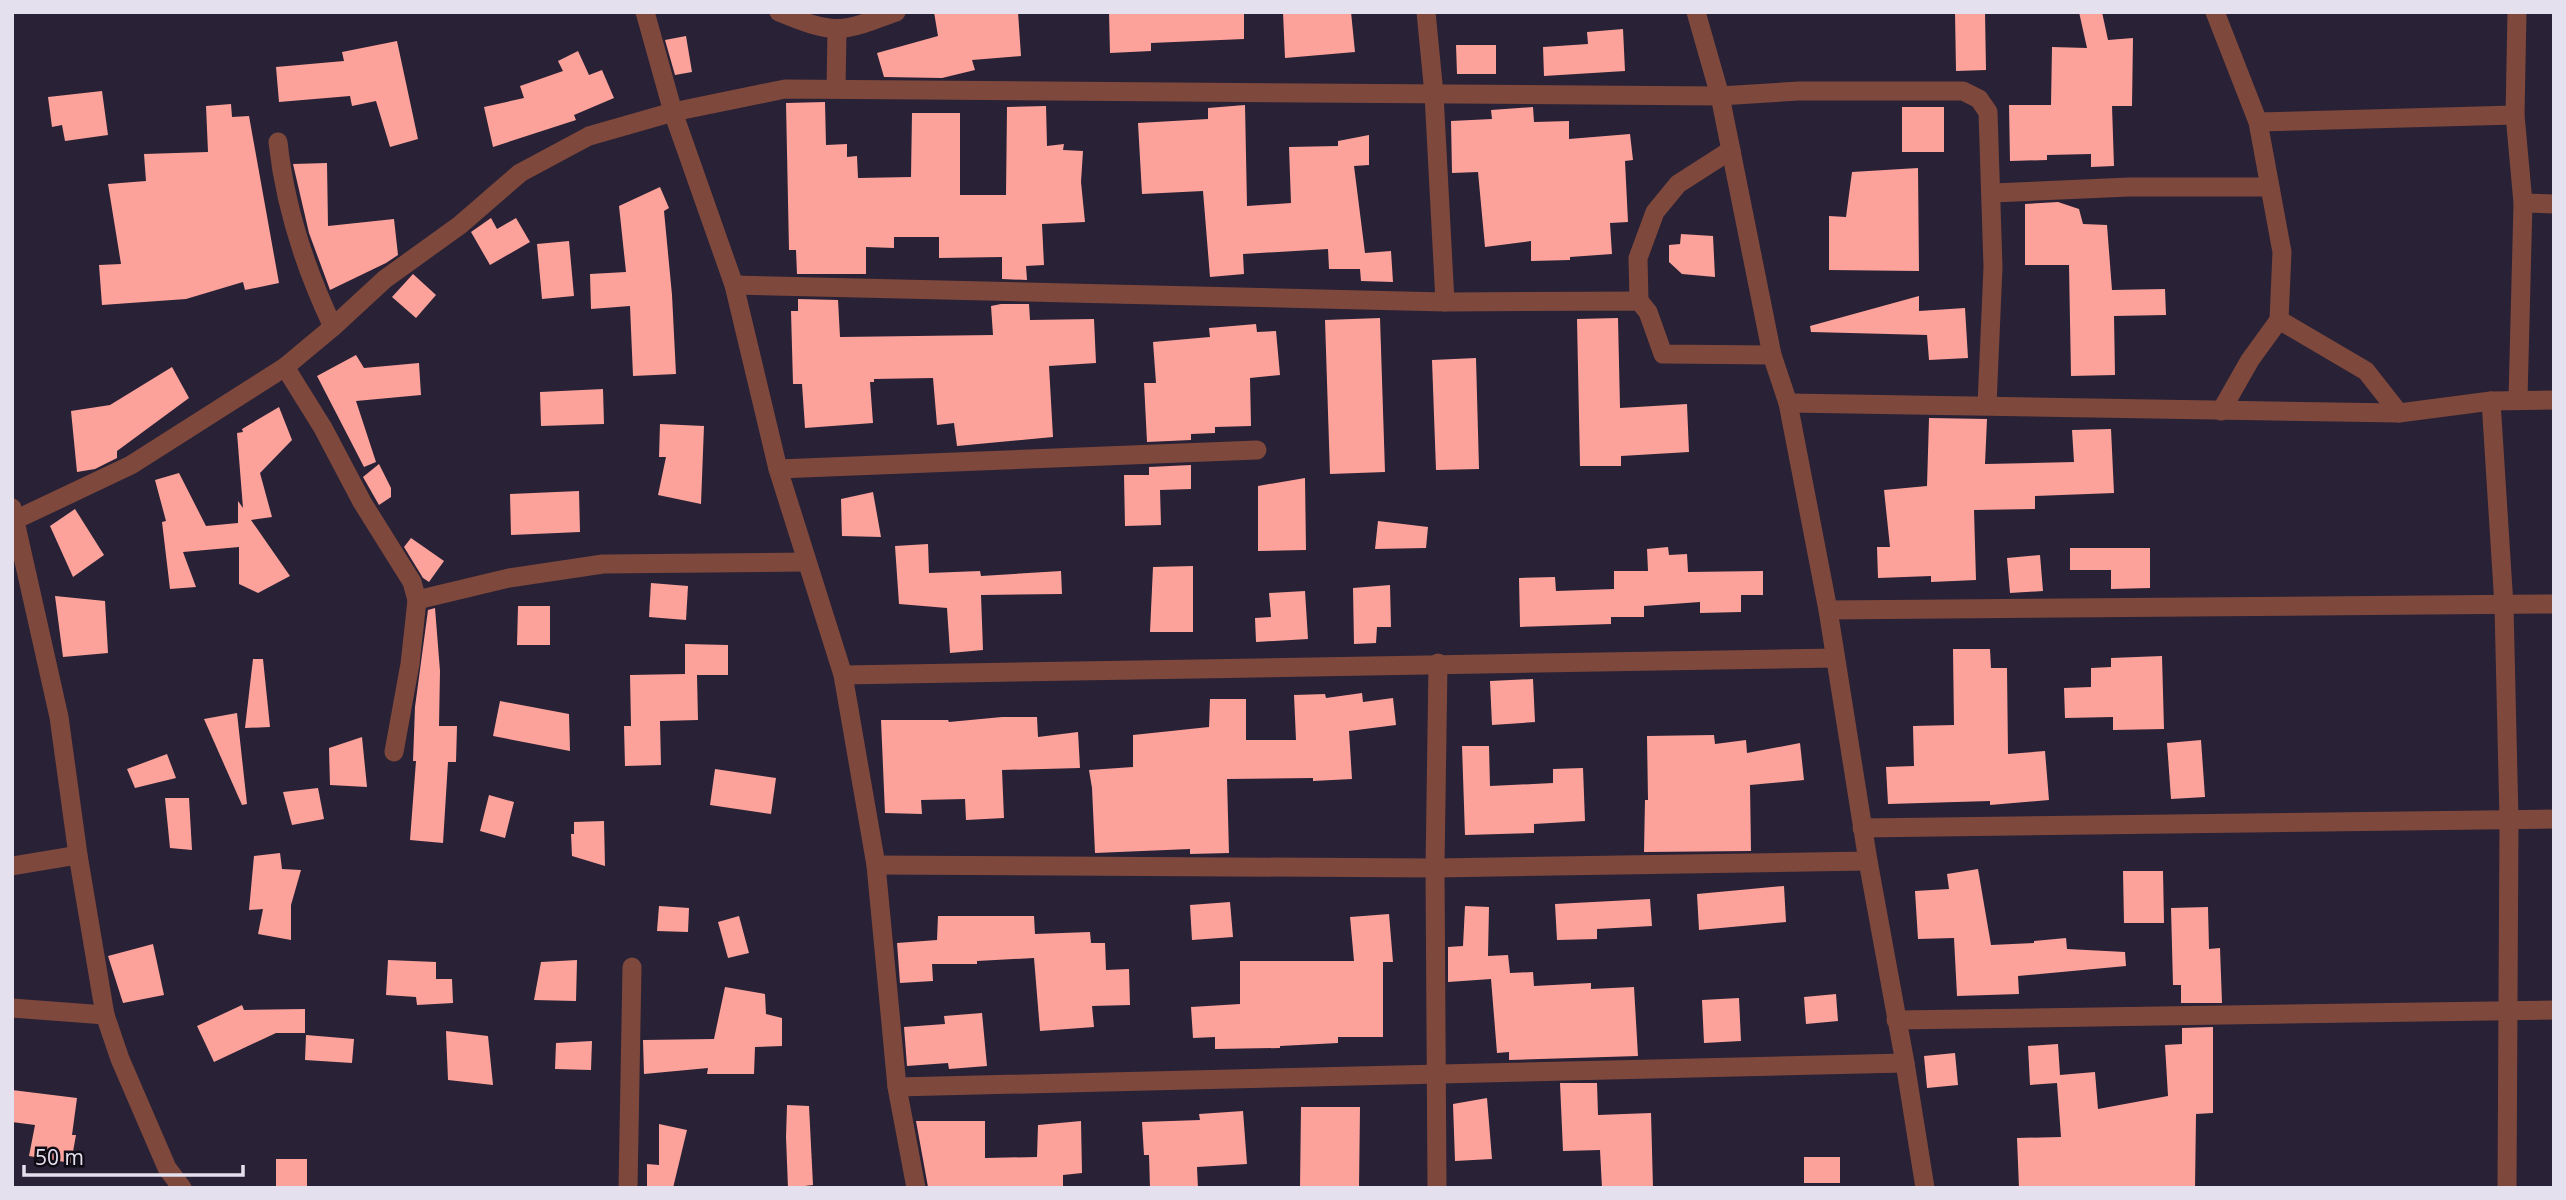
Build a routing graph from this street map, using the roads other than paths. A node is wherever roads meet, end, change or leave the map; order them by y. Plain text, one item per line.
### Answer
1 (645, 12) edge
2 (779, 12) edge
3 (896, 12) edge
4 (1426, 12) edge
5 (1696, 12) edge
6 (2215, 12) edge
7 (2517, 12) edge
8 (837, 30) junction
9 (836, 89) junction
10 (1434, 94) junction
11 (1720, 96) junction
12 (673, 112) junction
13 (2515, 115) junction
14 (2258, 122) junction
15 (278, 142) dead end
16 (1731, 150) junction
17 (2270, 187) junction
18 (1992, 193) junction
19 (2523, 203) junction
20 (2554, 204) edge
21 (734, 285) junction
22 (1639, 301) junction
23 (1445, 302) junction
24 (2279, 320) junction
25 (333, 327) junction
26 (1772, 355) junction
27 (285, 367) junction
28 (2518, 399) junction
29 (2554, 400) edge
30 (2491, 401) junction
31 (1788, 403) junction
32 (1987, 405) junction
33 (2221, 411) junction
34 (2399, 412) junction
35 (1258, 450) dead end
36 (778, 470) junction
37 (14, 514) edge
38 (18, 562) edge
39 (807, 562) junction
40 (417, 600) junction
41 (2554, 604) edge
42 (2504, 606) junction
43 (1828, 610) junction
44 (1835, 658) junction
45 (1438, 663) junction
46 (843, 675) junction
47 (394, 752) dead end
48 (2554, 819) edge
49 (2509, 821) junction
50 (1863, 828) junction
51 (78, 855) junction
52 (1868, 861) junction
53 (876, 864) junction
54 (12, 866) edge
55 (1435, 869) junction
56 (632, 967) dead end
57 (12, 1008) edge
58 (2554, 1010) edge
59 (2507, 1011) junction
60 (105, 1015) junction
61 (1896, 1020) junction
62 (1905, 1063) junction
63 (1437, 1075) junction
64 (897, 1087) junction
65 (182, 1188) edge
66 (628, 1188) edge
67 (916, 1188) edge
68 (1437, 1188) edge
69 (1925, 1188) edge
70 (2507, 1188) edge

1 - 12 street
2 - 8 street
3 - 8 street
4 - 10 street
5 - 11 street
6 - 14 street
7 - 13 street
8 - 9 street
9 - 10 street
9 - 12 street
10 - 11 street
10 - 23 street
11 - 16 street
11 - 18 street
12 - 21 street
12 - 25 street
13 - 14 street
13 - 19 street
14 - 17 street
15 - 25 street
16 - 22 street
16 - 26 street
17 - 18 street
17 - 24 street
18 - 32 street
19 - 20 street
19 - 28 street
21 - 23 street
21 - 36 street
22 - 23 street
22 - 26 street
24 - 33 street
24 - 34 street
25 - 27 street
26 - 31 street
27 - 37 street
27 - 40 street
28 - 29 street
28 - 30 street
30 - 34 street
30 - 42 street
31 - 32 street
31 - 43 street
32 - 33 street
33 - 34 street
35 - 36 street
36 - 39 street
37 - 38 street
38 - 51 street
39 - 40 street
39 - 46 street
40 - 47 street
41 - 42 street
42 - 43 street
42 - 49 street
43 - 44 street
44 - 45 street
44 - 50 street
45 - 46 street
45 - 55 street
46 - 53 street
48 - 49 street
49 - 50 street
49 - 59 street
50 - 52 street
51 - 54 street
51 - 60 street
52 - 55 street
52 - 61 street
53 - 55 street
53 - 64 street
55 - 63 street
56 - 66 street
57 - 60 street
58 - 59 street
59 - 61 street
59 - 70 street
60 - 65 street
61 - 62 street
62 - 63 street
62 - 69 street
63 - 64 street
63 - 68 street
64 - 67 street

